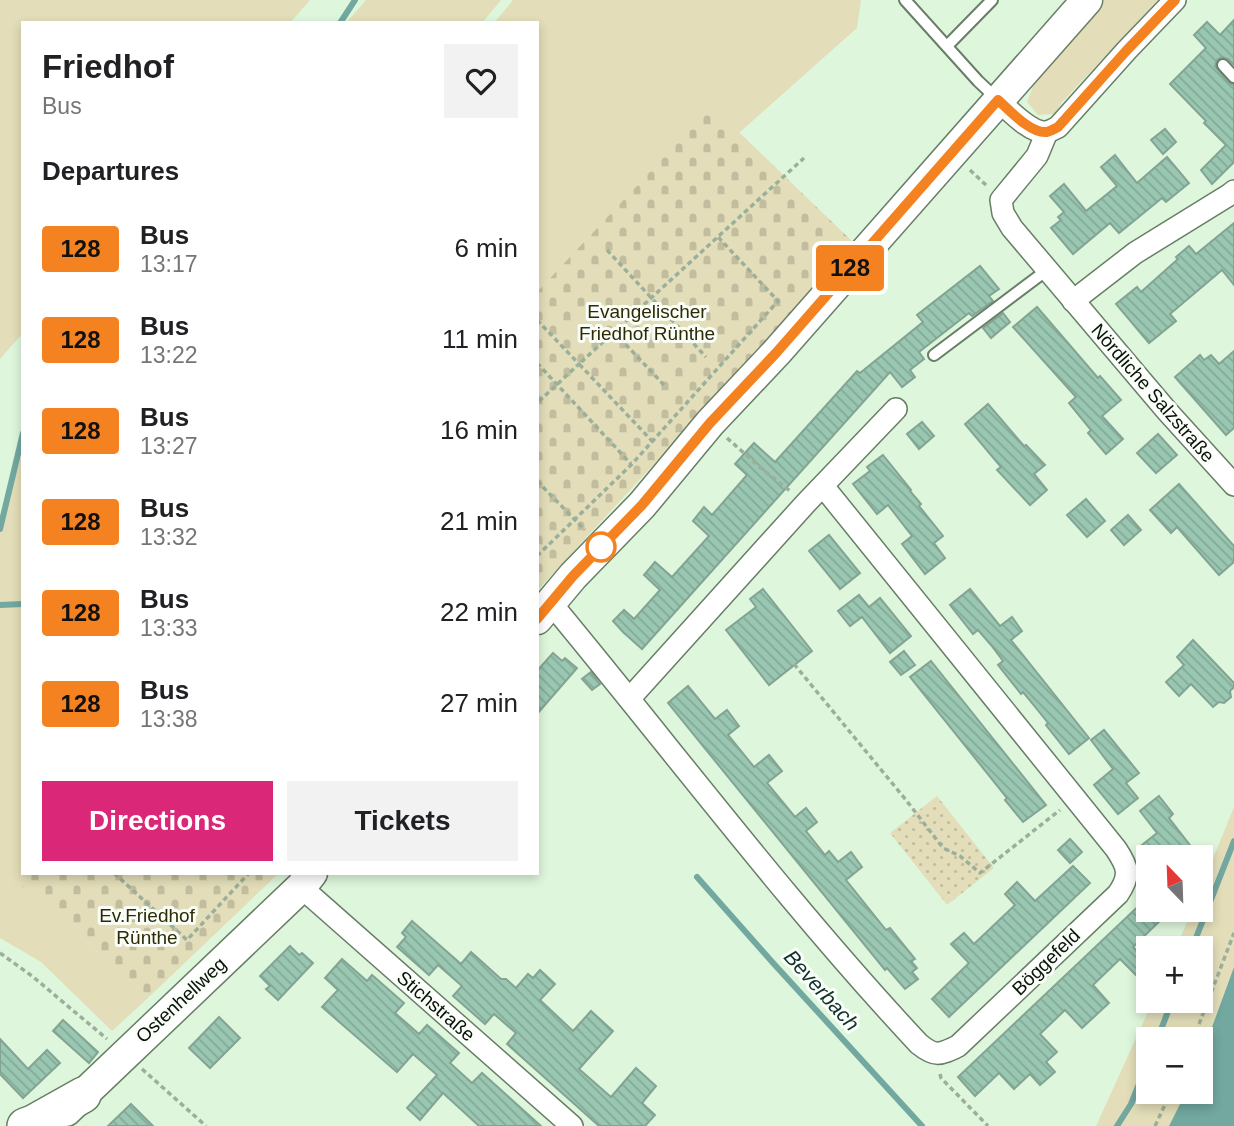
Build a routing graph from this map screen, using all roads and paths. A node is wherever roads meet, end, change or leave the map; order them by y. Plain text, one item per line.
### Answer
1 (905, 0) edge
2 (992, 0) edge
3 (1087, 0) edge
4 (1175, 0) edge
5 (947, 46) junction
6 (1223, 65) dead end
7 (1234, 76) edge
8 (998, 100) junction
9 (1046, 132) junction
10 (951, 152) junction
11 (804, 158) dead end
12 (1232, 196) edge
13 (1001, 200) junction
14 (718, 237) junction
15 (607, 250) dead end
16 (1047, 270) junction
17 (652, 297) junction
18 (1073, 301) junction
19 (539, 322) edge
20 (614, 332) junction
21 (934, 355) dead end
22 (706, 357) dead end
23 (579, 364) junction
24 (539, 365) edge
25 (557, 384) junction
26 (664, 385) dead end
27 (539, 401) edge
28 (896, 410) dead end
29 (729, 440) dead end
30 (653, 442) junction
31 (632, 464) junction
32 (539, 483) edge
33 (1234, 485) edge
34 (823, 486) junction
35 (806, 503) junction
36 (575, 521) junction
37 (602, 546) junction
38 (539, 553) edge
39 (544, 610) edge
40 (794, 664) dead end
41 (630, 698) junction
42 (1075, 799) junction
43 (116, 875) edge
44 (246, 875) edge
45 (307, 880) edge
46 (1234, 933) edge
47 (0, 953) edge
48 (1198, 1027) edge
49 (125, 1053) junction
50 (937, 1055) junction
51 (83, 1095) junction
52 (1165, 1104) edge
53 (25, 1126) edge
54 (50, 1126) edge
55 (64, 1126) edge
56 (206, 1126) edge
57 (572, 1126) edge
58 (988, 1126) edge
59 (1155, 1126) edge

1 - 5 lane
2 - 5 lane
3 - 8 main road
4 - 9 street
5 - 8 lane
6 - 7 lane
8 - 9 street
8 - 10 main road
9 - 13 street
10 - 13 path
10 - 37 main road
11 - 14 path
12 - 18 street
13 - 16 street, Nördliche Salzstraße
14 - 17 path
14 - 30 path
15 - 17 path
16 - 18 street, Nördliche Salzstraße
16 - 21 lane
17 - 20 path
17 - 22 path
18 - 33 street, Nördliche Salzstraße
19 - 23 path
20 - 23 path
20 - 26 path
23 - 25 path
23 - 30 path
24 - 25 path
25 - 27 path
25 - 31 path
28 - 34 street
29 - 35 path
30 - 31 path
31 - 36 path
32 - 36 path
34 - 35 street
34 - 42 street, Böggefeld
35 - 41 street
36 - 37 path
36 - 38 path
37 - 39 main road
39 - 41 street
40 - 42 path
41 - 50 street
42 - 50 street, Böggefeld
43 - 44 path
45 - 49 main road, Ostenhellweg
45 - 57 street, Stichstraße
46 - 48 path
47 - 49 path
49 - 51 main road, Ostenhellweg
49 - 56 path
50 - 58 path
51 - 53 main road
51 - 54 main road, Ostenhellweg
51 - 55 main road
52 - 59 path

